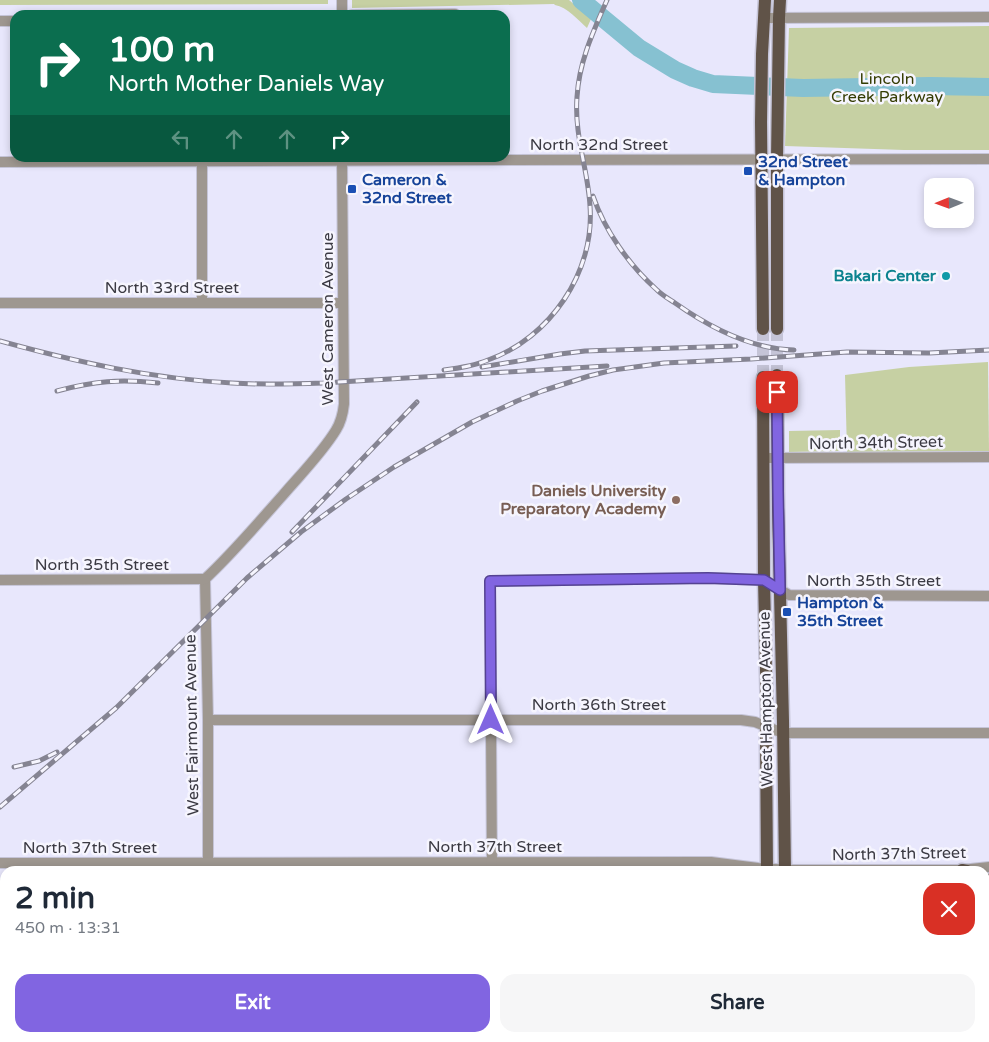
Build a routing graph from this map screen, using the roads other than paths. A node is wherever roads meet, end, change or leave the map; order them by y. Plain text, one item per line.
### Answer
1 (765, 0) edge
2 (780, 0) edge
3 (989, 17) edge
4 (764, 18) junction
5 (779, 18) junction
6 (761, 158) junction
7 (510, 159) edge
8 (776, 159) junction
9 (989, 159) edge
10 (202, 162) edge
11 (342, 162) edge
12 (202, 302) junction
13 (0, 303) edge
14 (344, 303) junction
15 (763, 329) tunnel mouth
16 (777, 329) tunnel mouth
17 (777, 376) tunnel mouth
18 (763, 377) tunnel mouth
19 (989, 456) edge
20 (763, 458) junction
21 (777, 458) junction
22 (205, 579) junction
23 (0, 580) edge
24 (764, 580) junction
25 (780, 590) junction
26 (989, 596) edge
27 (208, 720) junction
28 (491, 720) junction
29 (766, 726) junction
30 (783, 733) junction
31 (989, 734) edge
32 (0, 863) edge
33 (156, 866) edge
34 (208, 866) edge
35 (492, 866) edge
36 (739, 866) edge
37 (767, 866) edge
38 (785, 866) edge

1 - 4 main road
2 - 5 main road
3 - 5 street
4 - 5 street
4 - 6 main road
5 - 8 main road
6 - 7 street, North 32nd Street
6 - 8 street, North 32nd Street
6 - 15 main road
8 - 9 street, North 32nd Street
8 - 16 main road
10 - 12 street
11 - 14 street, West Cameron Avenue
12 - 13 street, North 33rd Street
12 - 14 street, North 33rd Street
14 - 22 street, West Cameron Avenue
17 - 21 main road, West Hampton Avenue
18 - 20 main road, West Hampton Avenue
19 - 21 street, North 34th Street
20 - 21 street, North 34th Street
20 - 24 main road, West Hampton Avenue
21 - 25 main road, West Hampton Avenue
22 - 23 street, North 35th Street
22 - 27 street, West Fairmount Avenue
24 - 25 street, North 35th Street
24 - 28 street
24 - 29 main road, West Hampton Avenue
25 - 26 street, North 35th Street
25 - 30 main road, West Hampton Avenue
27 - 28 street, North 36th Street
27 - 34 street, West Fairmount Avenue
28 - 29 street, North 36th Street
28 - 35 street
29 - 30 street, North 36th Street
29 - 37 main road, West Hampton Avenue
30 - 31 street, North 36th Street
30 - 38 main road, West Hampton Avenue
32 - 33 street, North 37th Street
35 - 36 street, North 37th Street

